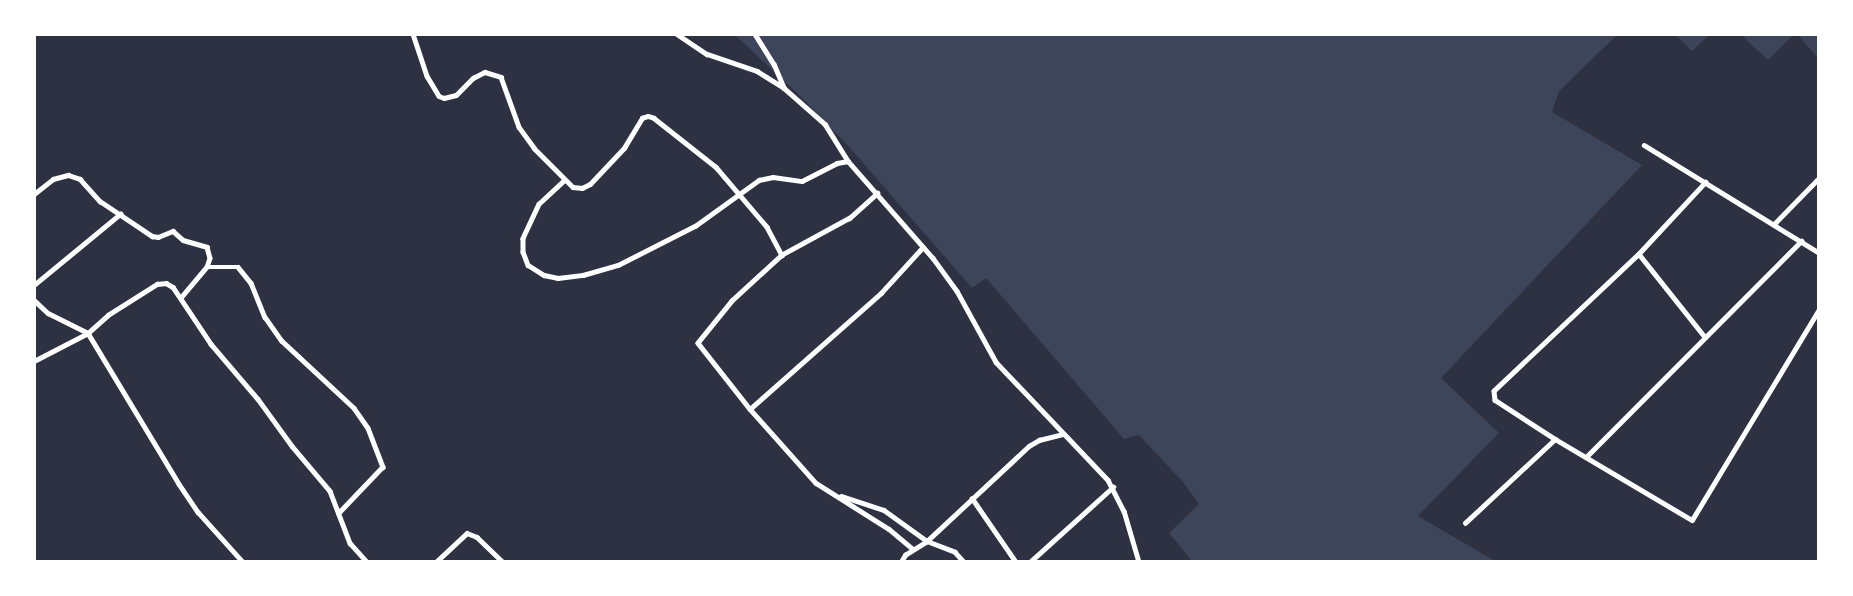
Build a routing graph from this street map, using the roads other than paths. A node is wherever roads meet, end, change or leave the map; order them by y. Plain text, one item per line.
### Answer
1 (413, 34) edge
2 (677, 34) edge
3 (755, 34) edge
4 (784, 88) junction
5 (1644, 145) dead end
6 (848, 160) junction
7 (1818, 179) edge
8 (565, 180) junction
9 (1706, 182) junction
10 (34, 194) edge
11 (740, 194) junction
12 (878, 194) junction
13 (120, 214) junction
14 (1774, 224) junction
15 (1801, 241) junction
16 (923, 247) junction
17 (1818, 252) edge
18 (1639, 254) junction
19 (782, 255) junction
20 (207, 267) junction
21 (34, 285) edge
22 (181, 298) junction
23 (34, 300) edge
24 (1818, 310) edge
25 (87, 333) junction
26 (1705, 337) junction
27 (34, 361) edge
28 (750, 409) junction
29 (1063, 434) junction
30 (1555, 439) junction
31 (1586, 457) junction
32 (1113, 487) junction
33 (837, 495) junction
34 (972, 498) junction
35 (339, 513) junction
36 (1465, 523) dead end
37 (927, 541) junction
38 (913, 549) junction
39 (243, 561) edge
40 (367, 561) edge
41 (436, 561) edge
42 (503, 561) edge
43 (901, 561) edge
44 (964, 561) edge
45 (1016, 561) edge
46 (1030, 561) edge
47 (1139, 561) edge

1 - 8 street
2 - 4 street
3 - 4 street
4 - 6 street
5 - 9 street
6 - 11 street
6 - 12 street
7 - 14 street
8 - 11 street
8 - 11 street
9 - 14 street
9 - 18 street
10 - 13 street
11 - 19 street
12 - 16 street
12 - 19 street
13 - 20 street
13 - 21 street
14 - 15 street
15 - 17 street
15 - 26 street
16 - 28 street
16 - 29 street
18 - 26 street
18 - 30 street
19 - 28 street
20 - 22 street
20 - 35 street
22 - 25 street
22 - 35 street
23 - 25 street
24 - 31 street
25 - 27 street
25 - 39 street
26 - 31 street
28 - 33 street
29 - 32 street
29 - 34 street
30 - 31 street
30 - 36 street
32 - 46 street
32 - 47 street
33 - 37 street
33 - 38 street
34 - 37 street
34 - 45 street
35 - 40 street
37 - 38 street
37 - 44 street
38 - 43 street
41 - 42 street

